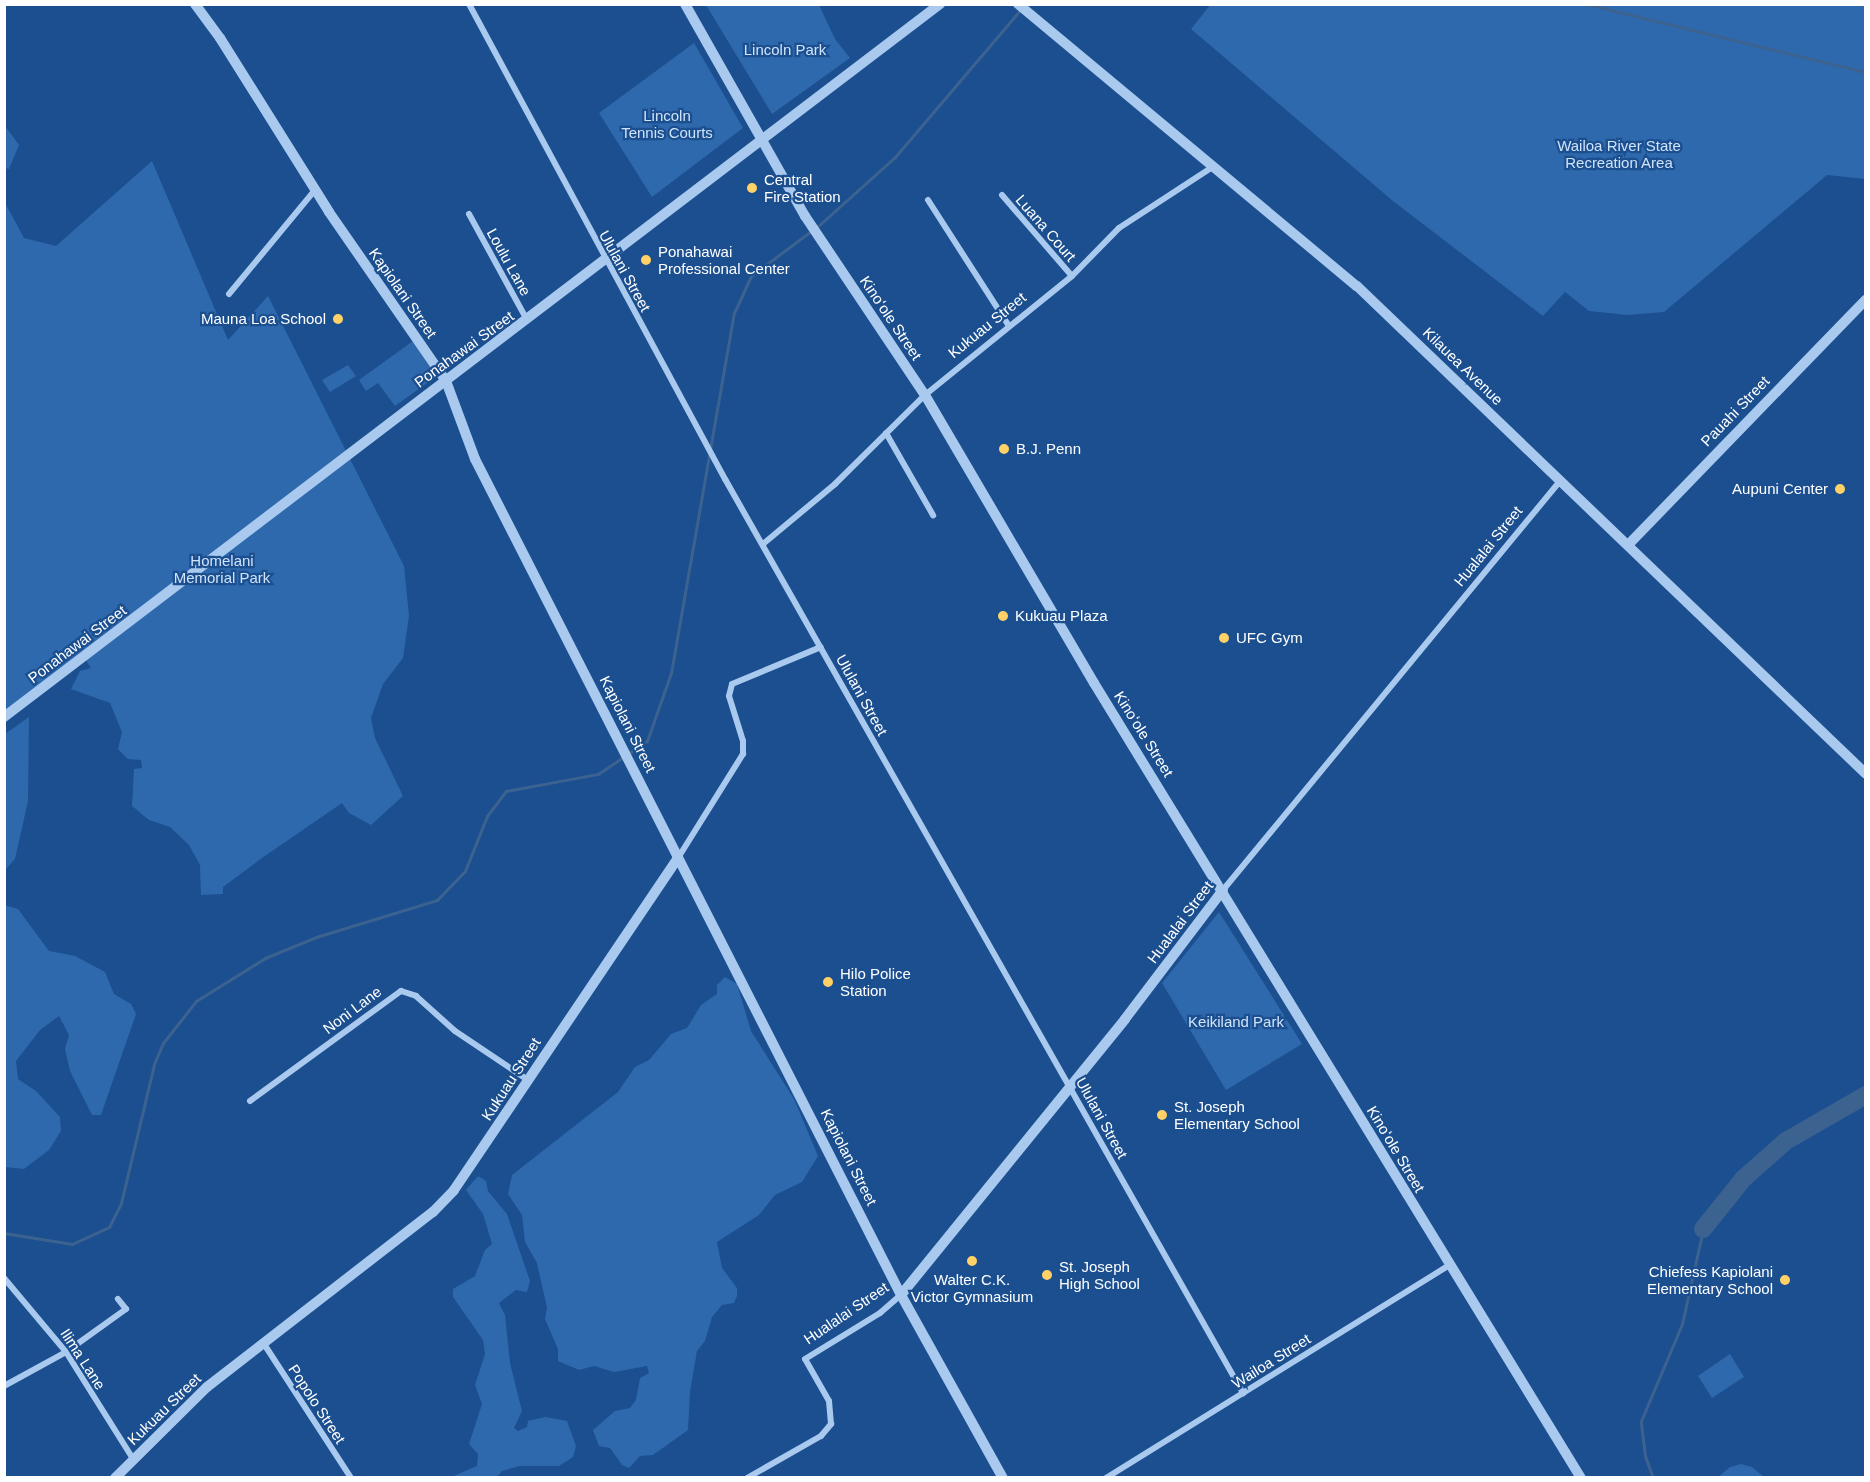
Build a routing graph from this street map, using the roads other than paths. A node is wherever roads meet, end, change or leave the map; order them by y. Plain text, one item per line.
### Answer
1 (195, 4) edge
2 (469, 4) edge
3 (685, 4) edge
4 (940, 4) edge
5 (1018, 4) edge
6 (762, 143) junction
7 (1214, 166) junction
8 (316, 188) junction
9 (1002, 195) dead end
10 (928, 200) dead end
11 (469, 214) dead end
12 (605, 260) junction
13 (1072, 276) junction
14 (229, 294) dead end
15 (1865, 300) edge
16 (528, 321) junction
17 (1009, 326) junction
18 (446, 381) junction
19 (925, 395) junction
20 (886, 433) junction
21 (1560, 481) junction
22 (933, 515) dead end
23 (762, 543) junction
24 (1628, 545) junction
25 (821, 647) junction
26 (4, 717) edge
27 (1866, 774) edge
28 (678, 858) junction
29 (1223, 890) junction
30 (528, 1080) junction
31 (1071, 1086) junction
32 (250, 1101) dead end
33 (1448, 1266) junction
34 (4, 1278) edge
35 (901, 1295) junction
36 (118, 1299) dead end
37 (264, 1344) junction
38 (66, 1352) junction
39 (4, 1386) edge
40 (1243, 1393) junction
41 (133, 1460) junction
42 (115, 1478) edge
43 (351, 1478) edge
44 (747, 1478) edge
45 (1003, 1478) edge
46 (1106, 1478) edge
47 (1581, 1478) edge

1 - 8 street, Kapiolani Street
2 - 12 street, Ululani Street
3 - 6 street, Kinoʻole Street
4 - 6 street, Ponahawai Street
5 - 7 street, Kilauea Avenue
6 - 12 street, Ponahawai Street
6 - 19 street, Kinoʻole Street
7 - 13 street, Kukuau Street
7 - 21 street, Kilauea Avenue
8 - 14 street
8 - 18 street, Kapiolani Street
9 - 13 street, Luana Court
10 - 17 street
11 - 16 street, Loulu Lane
12 - 16 street, Ponahawai Street
12 - 23 street, Ululani Street
13 - 17 street, Kukuau Street
15 - 24 street, Pauahi Street
16 - 18 street, Ponahawai Street
17 - 19 street, Kukuau Street
18 - 26 street, Ponahawai Street
18 - 28 street, Kapiolani Street
19 - 20 street, Kukuau Street
19 - 29 street, Kinoʻole Street
20 - 22 street
20 - 23 street, Kukuau Street
21 - 24 street, Kilauea Avenue
21 - 29 street, Hualalai Street
23 - 25 street, Ululani Street
24 - 27 street, Kilauea Avenue
25 - 28 street, Kukuau Street
25 - 31 street, Ululani Street
28 - 30 street, Kukuau Street
28 - 35 street, Kapiolani Street
29 - 31 street, Hualalai Street
29 - 33 street, Kinoʻole Street
30 - 32 street, Noni Lane
30 - 37 street, Kukuau Street
31 - 35 street, Hualalai Street
31 - 40 street, Ululani Street
33 - 40 street, Wailoa Street
33 - 47 street, Kinoʻole Street
34 - 38 street, Ilima Lane
35 - 44 street, Hualalai Street
35 - 45 street, Kapiolani Street
36 - 38 street
37 - 41 street, Kukuau Street
37 - 43 street, Popolo Street
38 - 39 street
38 - 41 street, Ilima Lane
40 - 46 street, Wailoa Street
41 - 42 street, Kukuau Street

